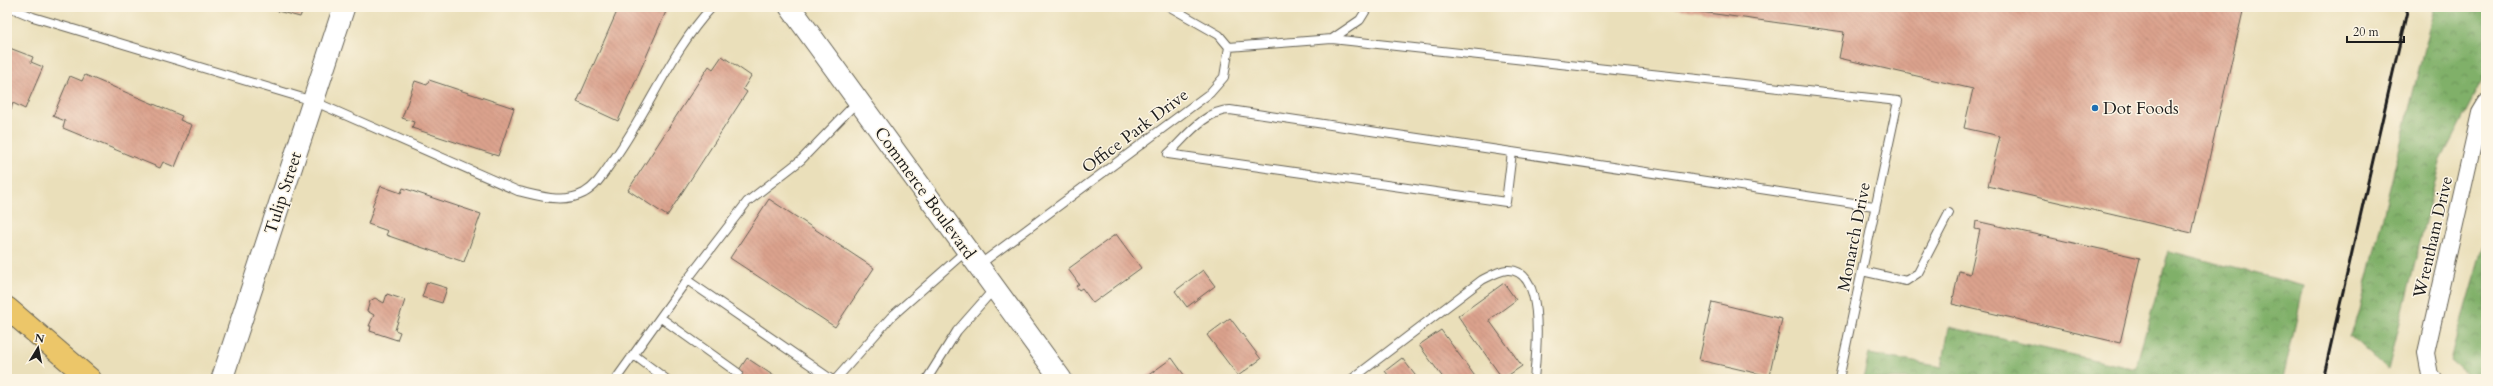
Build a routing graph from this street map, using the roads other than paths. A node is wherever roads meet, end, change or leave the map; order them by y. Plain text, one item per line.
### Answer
1 (9, 7) edge
2 (25, 7) edge
3 (344, 7) edge
4 (712, 7) edge
5 (790, 7) edge
6 (1170, 7) edge
7 (1368, 7) edge
8 (33, 17) junction
9 (1332, 39) junction
10 (1229, 47) junction
11 (313, 101) junction
12 (858, 101) junction
13 (2486, 103) edge
14 (1512, 152) junction
15 (1874, 206) junction
16 (1949, 213) dead end
17 (973, 258) junction
18 (1862, 271) junction
19 (686, 280) junction
20 (994, 288) junction
21 (7, 308) edge
22 (661, 318) junction
23 (634, 355) junction
24 (738, 373) dead end
25 (90, 379) edge
26 (222, 379) edge
27 (616, 379) edge
28 (666, 379) edge
29 (832, 379) edge
30 (836, 379) edge
31 (927, 379) edge
32 (1061, 379) edge
33 (1352, 379) edge
34 (1534, 379) edge
35 (1840, 379) edge
36 (2434, 379) edge

1 - 8 lane
2 - 8 lane
3 - 11 street, Tulip Street
4 - 11 lane
5 - 12 street, Commerce Boulevard
6 - 10 lane
7 - 9 lane
8 - 11 lane
9 - 10 lane
9 - 15 lane, Monarch Drive
10 - 17 lane, Office Park Drive
11 - 26 street, Tulip Street
12 - 17 street, Commerce Boulevard
12 - 19 lane
13 - 36 street, Wrentham Drive
14 - 14 lane
14 - 15 lane
15 - 18 lane, Monarch Drive
16 - 18 lane
17 - 20 street, Commerce Boulevard
17 - 30 lane, Office Park Drive
18 - 35 lane, Monarch Drive
19 - 22 lane
19 - 29 lane
20 - 31 lane
20 - 32 street, Commerce Boulevard
21 - 25 highway
22 - 23 lane
22 - 24 lane
23 - 27 lane
23 - 28 lane
33 - 34 lane

